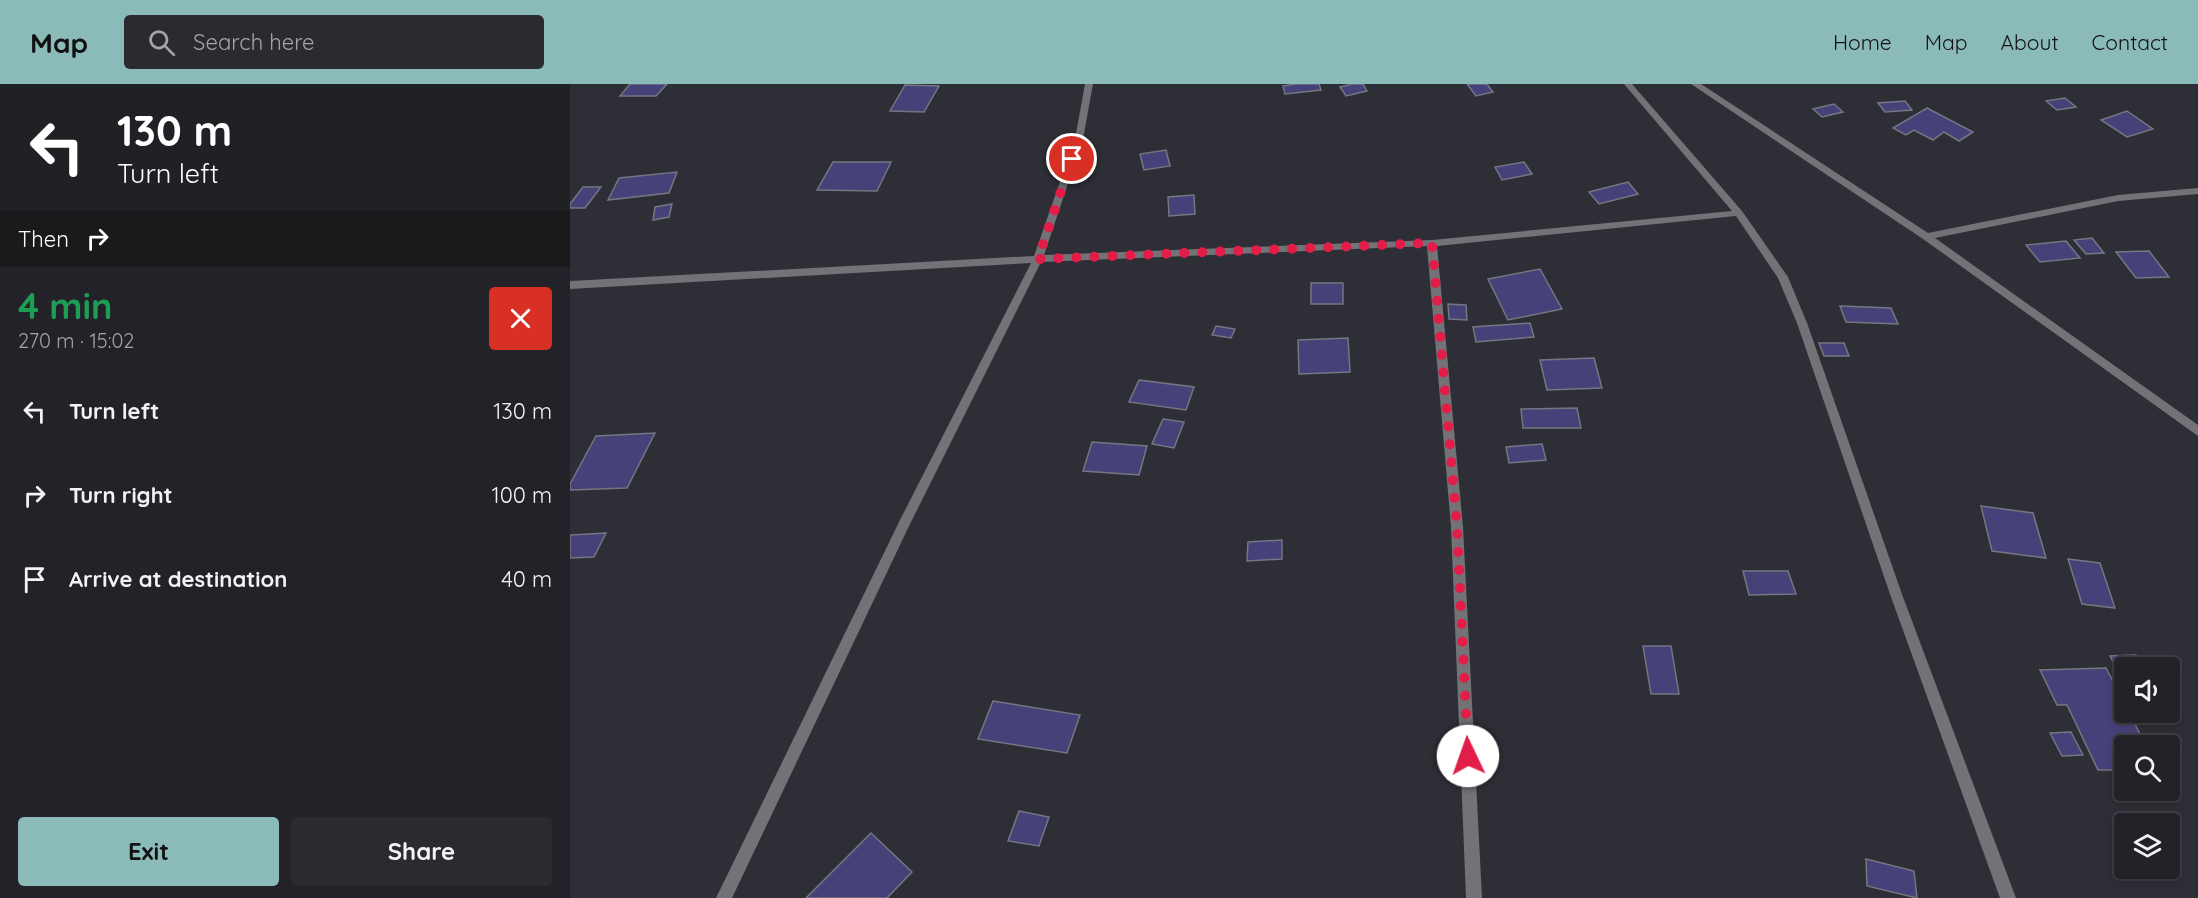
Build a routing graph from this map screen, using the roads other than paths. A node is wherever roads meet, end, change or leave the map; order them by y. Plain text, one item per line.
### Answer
1 (1089, 84) edge
2 (1628, 84) edge
3 (1695, 84) edge
4 (2198, 191) edge
5 (1739, 213) junction
6 (1926, 237) junction
7 (1432, 243) junction
8 (1038, 259) junction
9 (570, 285) edge
10 (2198, 431) edge
11 (724, 898) edge
12 (1474, 898) edge
13 (2008, 898) edge

1 - 8 street
2 - 5 street
3 - 6 street
4 - 6 street
5 - 7 street
5 - 13 street
6 - 10 street
7 - 8 street
7 - 12 street
8 - 9 street
8 - 11 street

